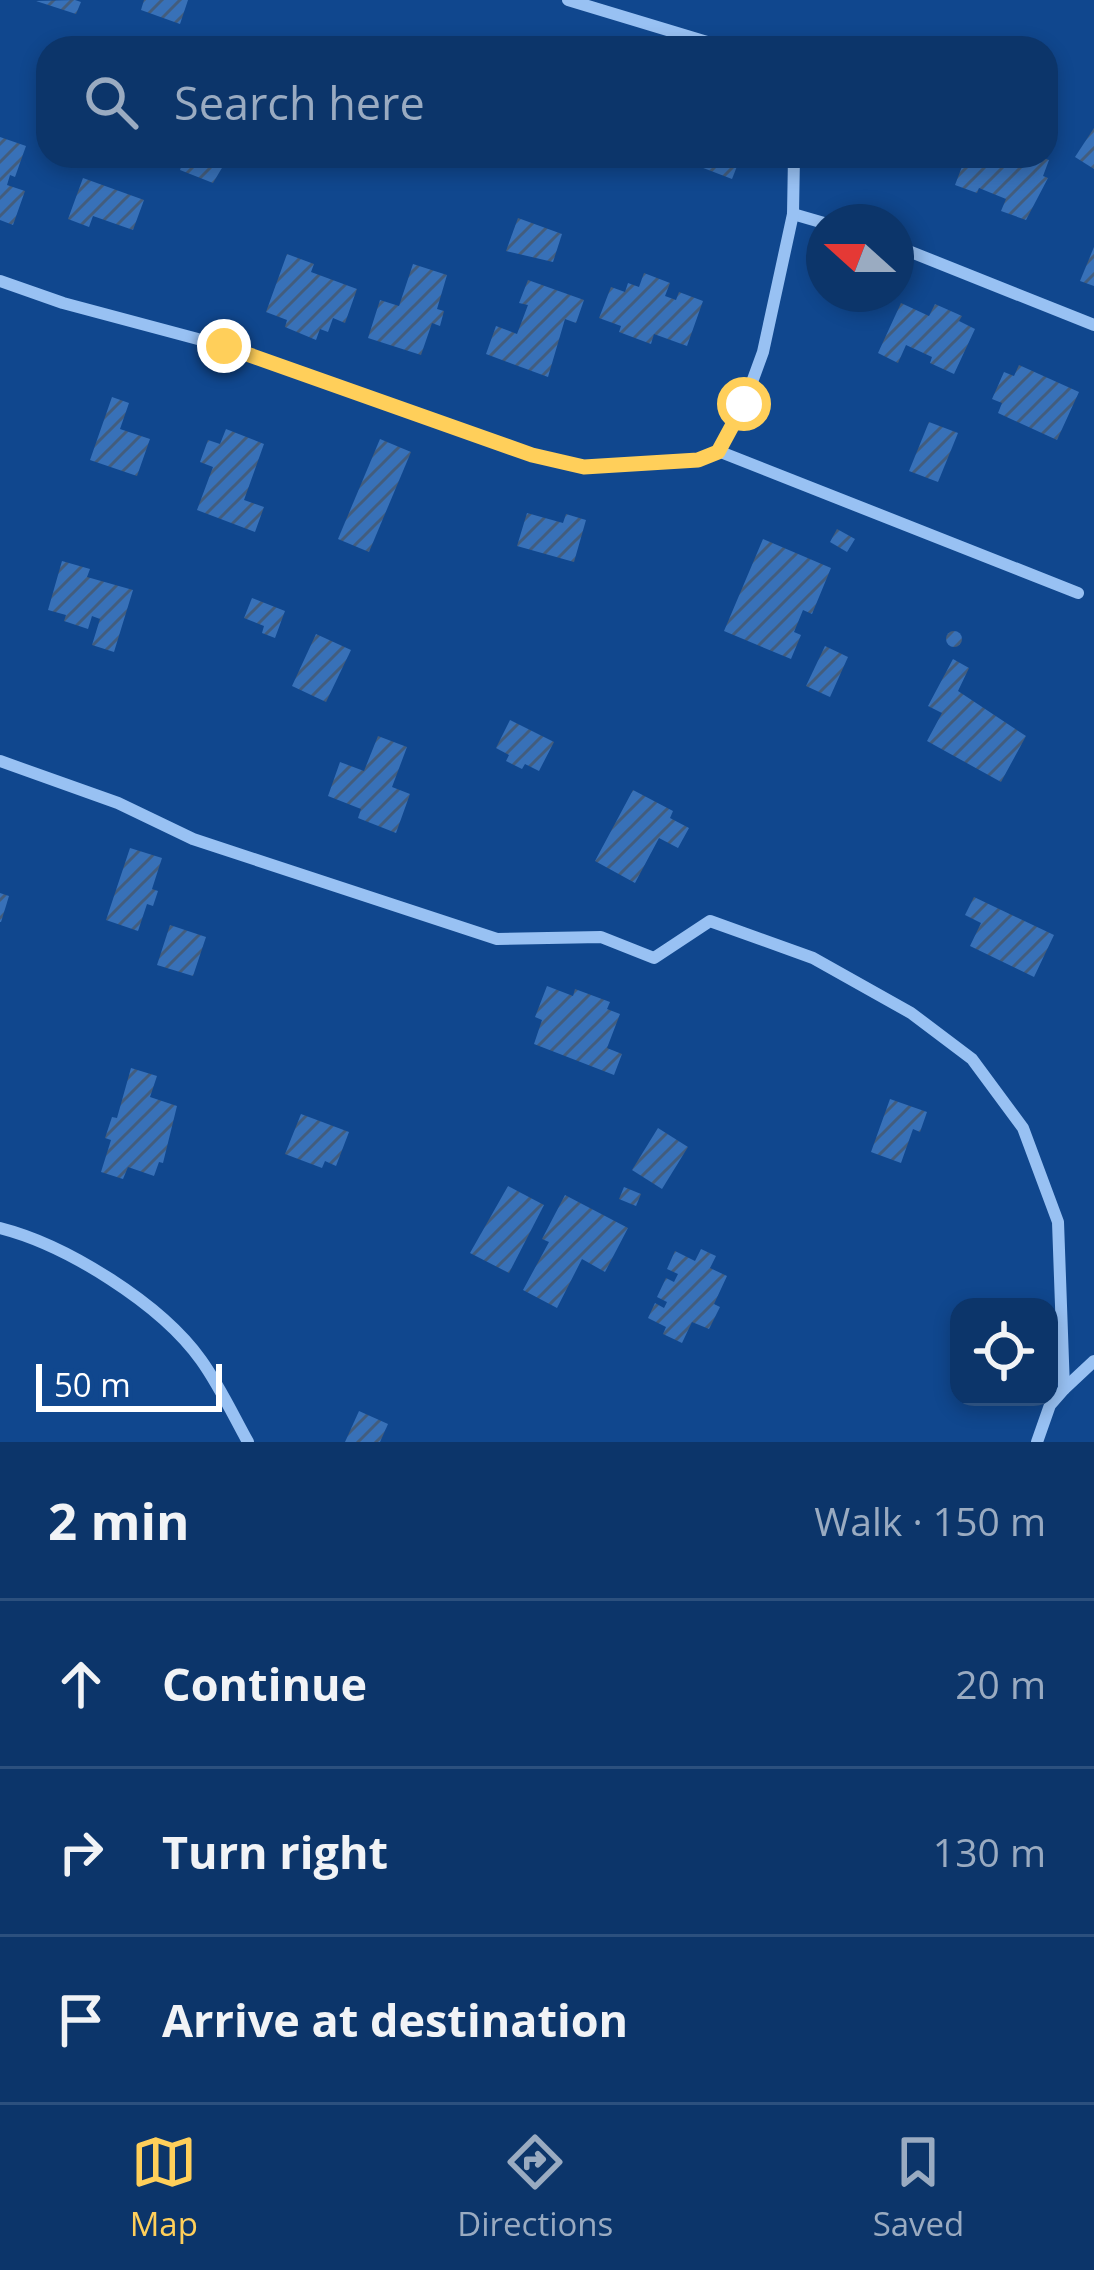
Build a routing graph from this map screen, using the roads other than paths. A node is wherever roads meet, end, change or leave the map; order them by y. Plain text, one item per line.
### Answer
1 (568, 0) edge
2 (687, 36) edge
3 (794, 168) edge
4 (793, 214) junction
5 (806, 218) edge
6 (914, 253) edge
7 (0, 280) edge
8 (1094, 325) edge
9 (718, 452) junction
10 (1078, 593) dead end
11 (0, 761) edge
12 (0, 1228) edge
13 (1094, 1361) edge
14 (1064, 1389) junction
15 (248, 1442) edge
16 (1037, 1442) edge

1 - 2 street
3 - 4 street
4 - 5 street
4 - 9 street
6 - 8 street
7 - 9 street
9 - 10 street
11 - 14 street
12 - 15 street
13 - 14 street
14 - 16 street

